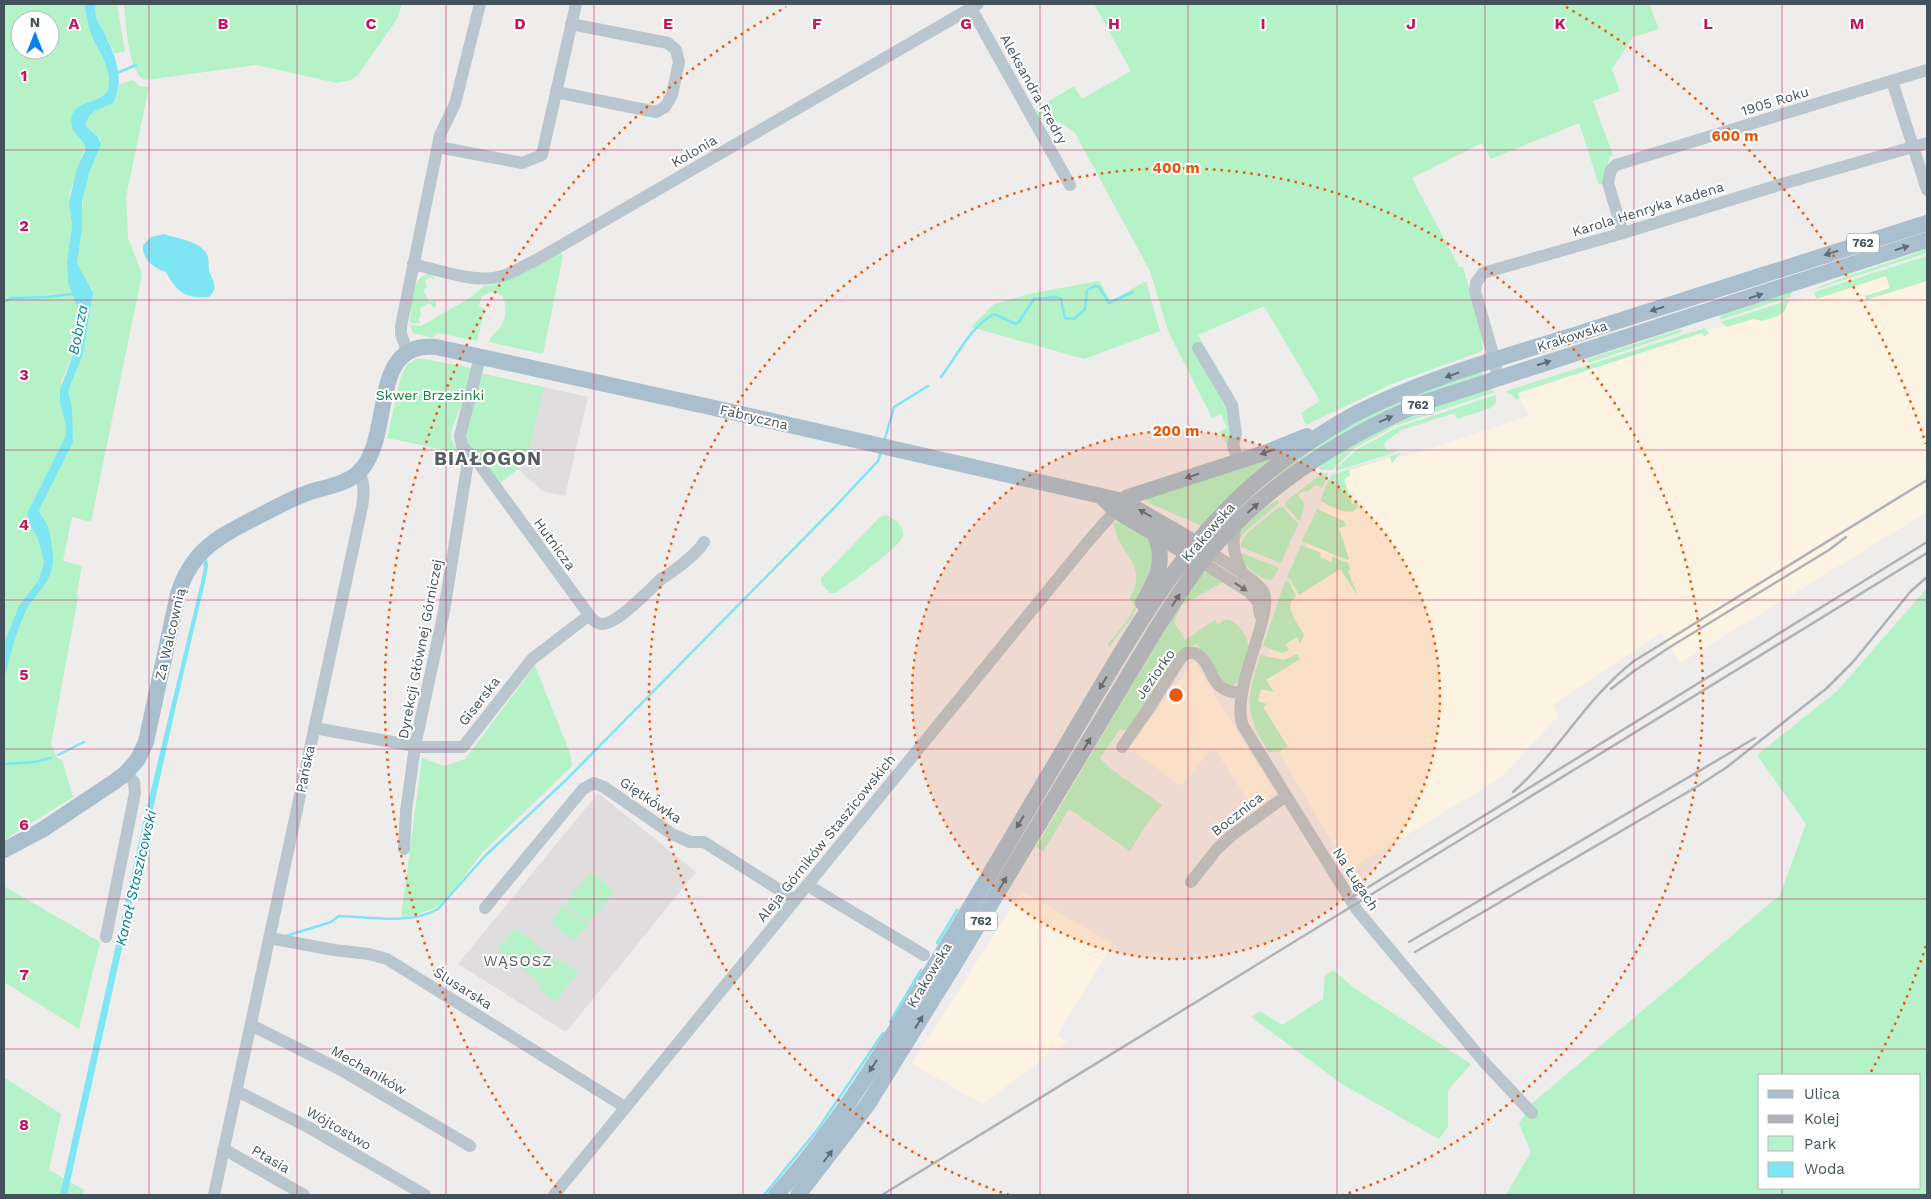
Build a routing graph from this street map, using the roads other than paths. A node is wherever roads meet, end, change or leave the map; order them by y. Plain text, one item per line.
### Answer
1 (480, 4) edge
2 (576, 4) edge
3 (974, 6) edge
4 (571, 24) junction
5 (1927, 70) edge
6 (1892, 81) junction
7 (556, 92) junction
8 (1927, 143) edge
9 (1914, 147) junction
10 (438, 148) junction
11 (1070, 185) dead end
12 (1927, 190) edge
13 (1927, 223) edge
14 (1623, 233) junction
15 (1927, 240) edge
16 (413, 264) junction
17 (1198, 348) dead end
18 (407, 351) junction
19 (480, 357) junction
20 (1494, 361) junction
21 (1498, 378) junction
22 (1328, 430) junction
23 (471, 455) junction
24 (1238, 461) junction
25 (359, 472) junction
26 (1119, 505) junction
27 (1236, 524) junction
28 (1154, 533) junction
29 (704, 542) dead end
30 (1192, 548) junction
31 (1206, 557) junction
32 (1245, 576) junction
33 (588, 616) junction
34 (1260, 626) junction
35 (1128, 641) junction
36 (1241, 693) junction
37 (314, 728) junction
38 (415, 746) junction
39 (1122, 747) dead end
40 (126, 773) junction
41 (1286, 796) junction
42 (4, 850) edge
43 (404, 850) dead end
44 (1191, 882) dead end
45 (807, 885) junction
46 (795, 900) junction
47 (485, 908) dead end
48 (106, 936) dead end
49 (269, 938) junction
50 (924, 955) dead end
51 (251, 1025) junction
52 (237, 1091) junction
53 (625, 1107) junction
54 (1532, 1113) dead end
55 (470, 1146) dead end
56 (223, 1151) junction
57 (214, 1195) edge
58 (304, 1195) edge
59 (425, 1195) edge
60 (554, 1195) edge
61 (776, 1195) edge
62 (798, 1195) edge

1 - 10 street
2 - 4 street
3 - 11 street, Aleksandra Fredry
3 - 16 street, Kolonia
4 - 7 street
4 - 7 street
5 - 6 street, 1905 Roku
6 - 9 street
6 - 14 street, 1905 Roku
7 - 10 street
8 - 9 street, Karola Henryka Kadena
9 - 12 street
9 - 14 street, Karola Henryka Kadena
10 - 16 street
13 -> 20 main road, Krakowska / 762
14 - 20 street, Karola Henryka Kadena
21 -> 15 main road, Krakowska / 762
16 - 18 street
17 - 24 street
18 - 19 main road, Fabryczna
18 - 25 main road
19 - 23 street, Hutnicza
19 - 26 main road, Fabryczna
20 - 21 street, Karola Henryka Kadena
20 -> 22 main road, Krakowska / 762
27 -> 21 main road, Krakowska / 762
22 -> 24 main road
22 - 30 main road, Krakowska / 762
23 - 33 street, Hutnicza
23 - 38 street, Dyrekcji Głównej Górniczej
24 -> 26 main road
25 - 37 street, Pańska
25 - 40 main road, Za Walcownią
26 - 28 main road, Fabryczna
30 -> 26 main road, Fabryczna
26 - 45 street, Aleja Górników Staszicowskich
27 - 31 main road, Krakowska / 762
27 - 32 street, Na Ługach
28 - 30 main road, Fabryczna
28 - 35 main road
29 - 33 street
30 - 31 main road, Fabryczna
30 - 35 main road, Krakowska / 762
31 - 32 street, Na Ługach
31 -> 34 street, Na Ługach
62 -> 31 main road, Krakowska / 762
32 - 34 street, Na Ługach
33 - 38 street, Giserska
34 - 36 street, Na Ługach
35 -> 61 main road, Krakowska / 762
36 - 39 street, Jeziorko
36 - 41 street, Na Ługach
37 - 38 street, Giserska
37 - 49 street, Pańska
38 - 43 street, Dyrekcji Głównej Górniczej
40 - 42 main road, Za Walcownią
40 - 48 street
41 - 44 street, Bocznica
41 - 54 street, Na Ługach
45 - 46 street, Aleja Górników Staszicowskich
45 - 50 street
46 - 47 street, Giętkówka
46 - 53 street, Aleja Górników Staszicowskich
49 - 51 street, Pańska
49 - 53 street, Ślusarska
51 - 52 street, Pańska
51 - 55 street, Mechaników
52 - 56 street, Pańska
52 - 59 street, Wójtostwo
53 - 60 street, Aleja Górników Staszicowskich
56 - 57 street, Pańska
56 - 58 street, Ptasia

